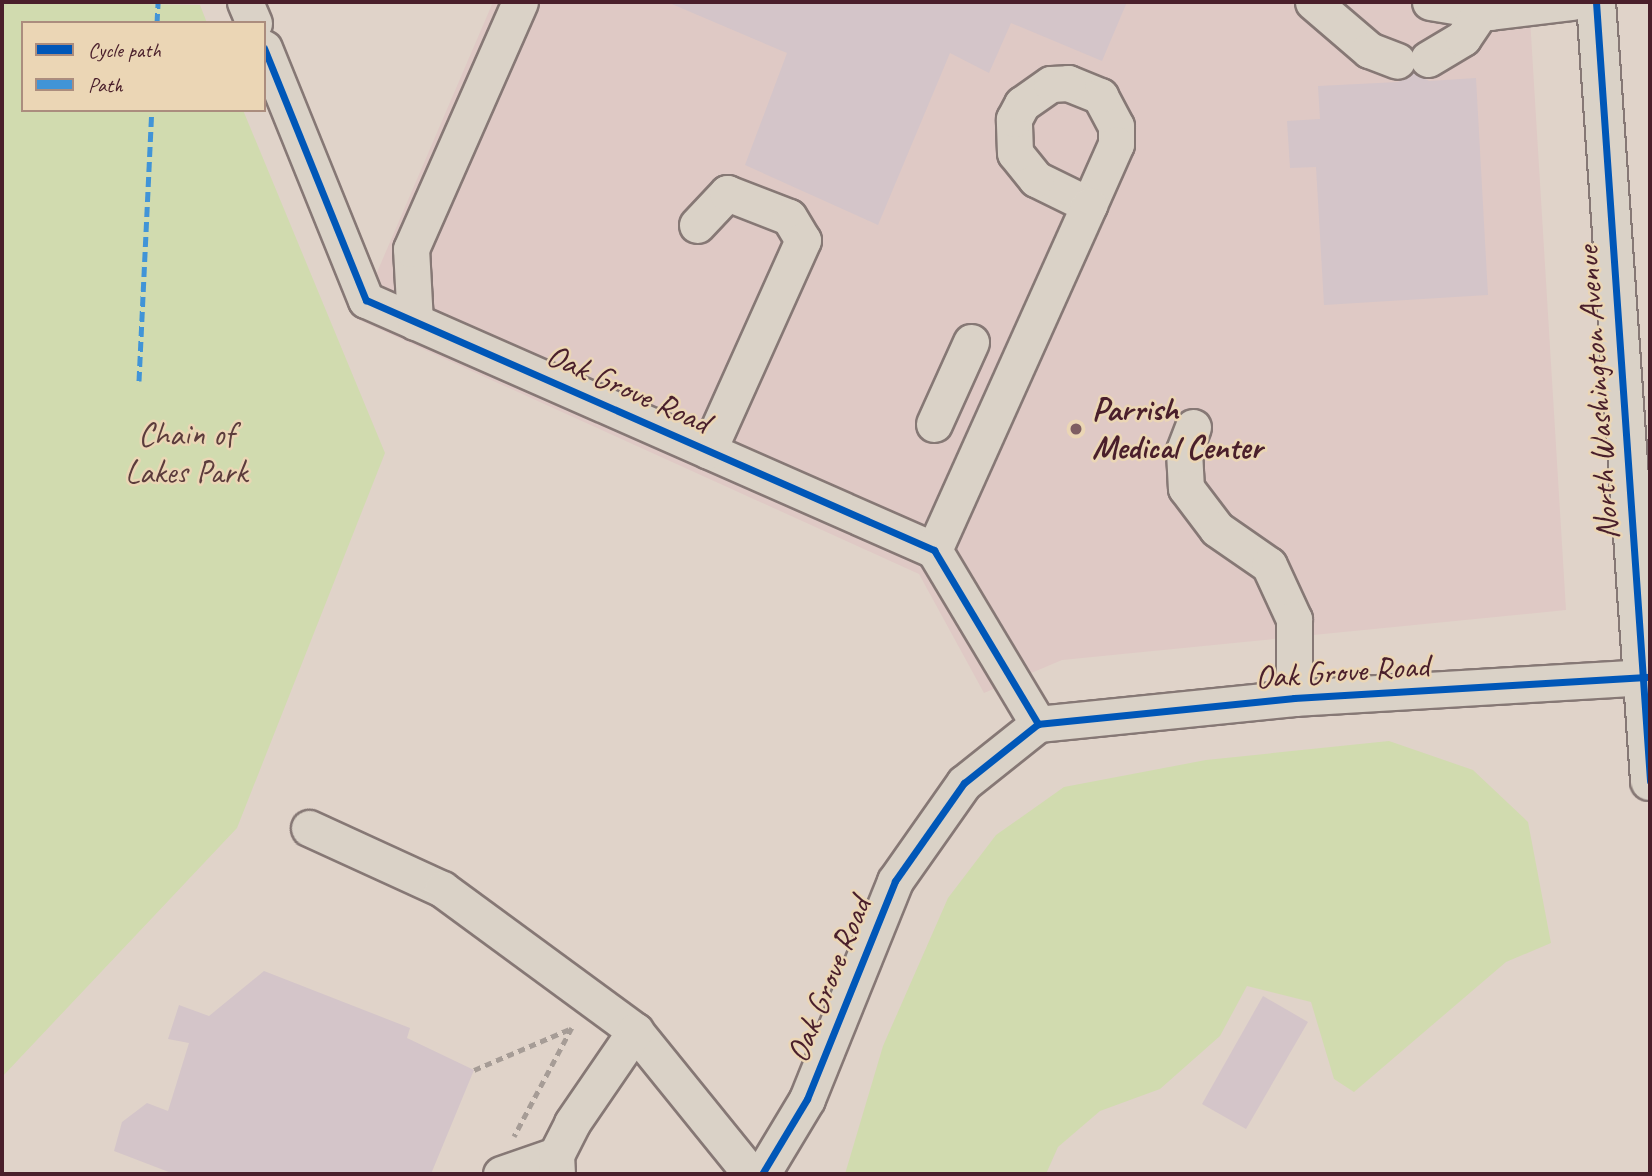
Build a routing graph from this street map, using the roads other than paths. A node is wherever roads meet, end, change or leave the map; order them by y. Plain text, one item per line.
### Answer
1 (246, 2) edge
2 (520, 2) edge
3 (1313, 2) edge
4 (1430, 2) edge
5 (1572, 2) edge
6 (1596, 2) edge
7 (1482, 11) junction
8 (253, 21) edge
9 (266, 53) edge
10 (1090, 205) dead end
11 (697, 225) dead end
12 (415, 322) junction
13 (971, 342) dead end
14 (934, 424) dead end
15 (1193, 427) dead end
16 (708, 451) junction
17 (934, 550) junction
18 (1647, 677) edge
19 (1294, 698) junction
20 (1038, 723) junction
21 (1650, 780) edge
22 (309, 828) dead end
23 (635, 1031) junction
24 (501, 1160) edge
25 (556, 1165) edge
26 (751, 1174) edge
27 (762, 1174) edge

1 - 8 street
2 - 12 street
3 - 7 street
4 - 7 street
5 - 7 street
6 - 18 main road, North Washington Avenue
9 - 12 street, Oak Grove Road
10 - 17 street
11 - 16 street
12 - 16 street, Oak Grove Road
13 - 14 street
15 - 19 street
16 - 17 street, Oak Grove Road
17 - 20 street
18 - 19 street, Oak Grove Road
18 - 21 main road, North Washington Avenue
19 - 20 street, Oak Grove Road
20 - 27 street, Oak Grove Road
22 - 23 street
23 - 25 street
23 - 26 street
24 - 25 street

